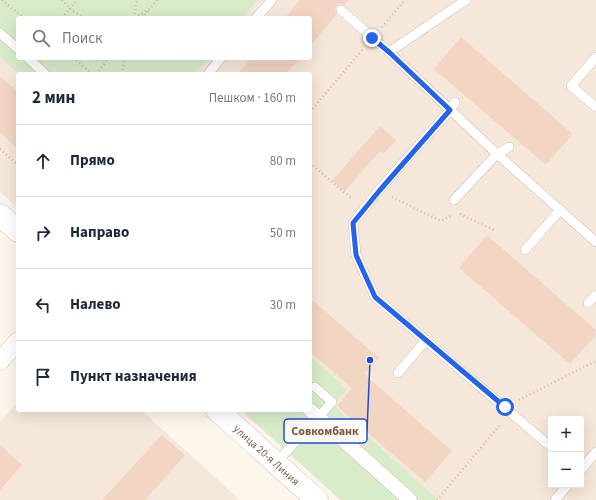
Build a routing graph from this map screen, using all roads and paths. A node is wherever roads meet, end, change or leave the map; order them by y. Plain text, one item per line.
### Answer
1 (2, 0) edge
2 (62, 0) edge
3 (77, 0) edge
4 (137, 0) edge
5 (157, 0) edge
6 (272, 0) edge
7 (405, 0) edge
8 (466, 0) edge
9 (70, 9) junction
10 (150, 9) junction
11 (341, 10) dead end
12 (22, 16) edge
13 (64, 16) edge
14 (81, 16) edge
15 (134, 16) edge
16 (138, 16) edge
17 (144, 16) edge
18 (258, 16) edge
19 (0, 33) edge
20 (372, 38) junction
21 (16, 47) edge
22 (389, 52) junction
23 (596, 57) edge
24 (30, 60) edge
25 (76, 60) edge
26 (107, 60) edge
27 (125, 60) edge
28 (219, 60) edge
29 (44, 72) edge
30 (92, 72) edge
31 (96, 72) edge
32 (122, 72) edge
33 (210, 72) edge
34 (453, 106) junction
35 (596, 107) edge
36 (312, 110) edge
37 (509, 147) dead end
38 (0, 149) edge
39 (497, 154) junction
40 (16, 163) edge
41 (312, 165) edge
42 (380, 190) junction
43 (454, 200) dead end
44 (364, 210) junction
45 (560, 210) junction
46 (0, 215) edge
47 (16, 229) edge
48 (494, 230) dead end
49 (596, 242) edge
50 (525, 250) dead end
51 (596, 295) edge
52 (588, 304) dead end
53 (426, 340) junction
54 (16, 343) edge
55 (0, 361) edge
56 (596, 362) edge
57 (398, 373) dead end
58 (315, 387) dead end
59 (505, 407) junction
60 (219, 412) edge
61 (314, 414) edge
62 (548, 444) edge
63 (596, 452) edge
64 (276, 463) junction
65 (584, 466) edge
66 (565, 488) edge
67 (317, 500) edge
68 (410, 500) edge
69 (437, 500) edge
70 (555, 500) edge

1 - 12 path
2 - 9 path
3 - 9 path
4 - 15 path
5 - 10 path
6 - 18 lane
7 - 20 path
8 - 22 lane
9 - 13 path
9 - 14 path
10 - 16 path
10 - 17 path
11 - 20 lane
19 - 21 lane
20 - 22 lane
20 - 36 path
22 - 34 lane
23 - 35 lane
24 - 29 lane
25 - 30 path
26 - 31 path
27 - 32 path
28 - 33 lane
34 - 39 lane
34 - 42 lane
37 - 39 lane
38 - 40 path
39 - 43 lane
39 - 45 lane
41 - 44 path
42 - 44 lane
42 - 48 path
44 - 53 lane
45 - 49 lane
45 - 50 lane
46 - 47 main road
51 - 52 lane
53 - 57 lane
53 - 59 lane
54 - 55 street
56 - 59 path
58 - 61 lane
59 - 62 lane
59 - 69 path
60 - 64 main road, улица 20-я Линия
61 - 64 lane
61 - 68 street
63 - 65 lane
64 - 67 main road, улица 20-я Линия
66 - 70 lane

